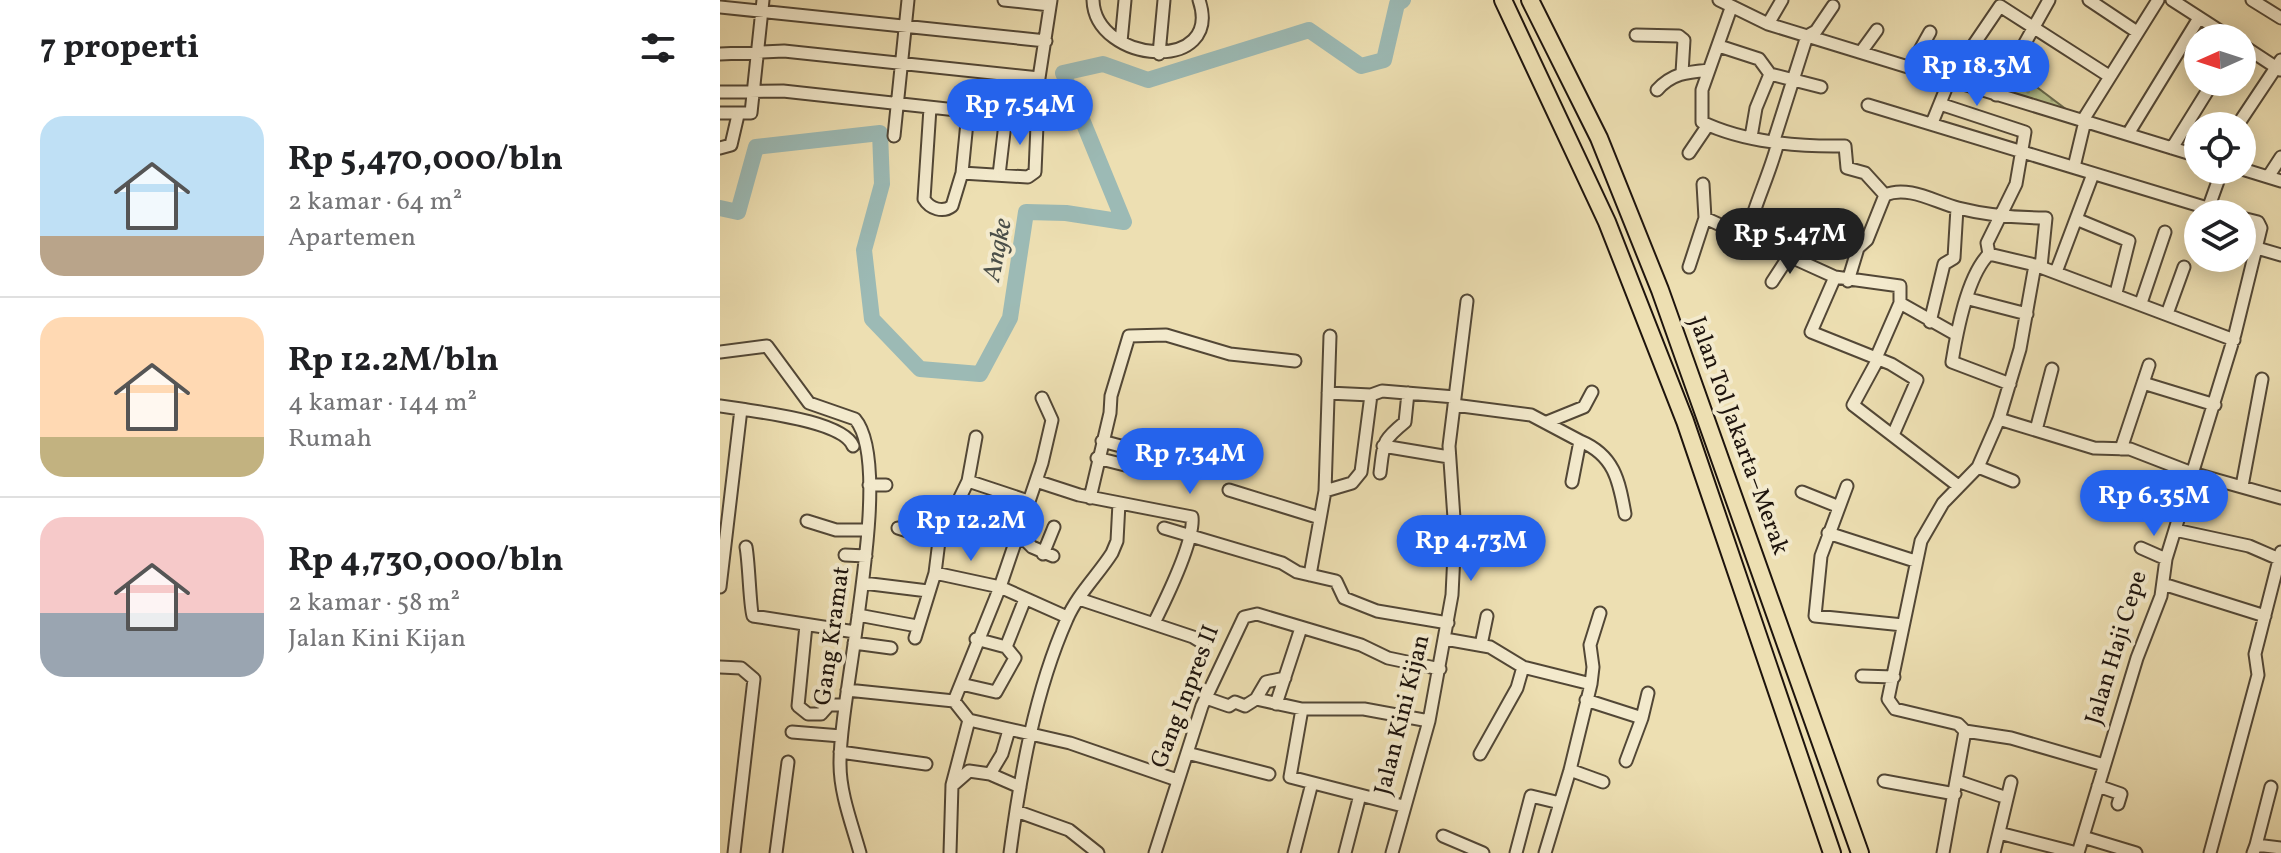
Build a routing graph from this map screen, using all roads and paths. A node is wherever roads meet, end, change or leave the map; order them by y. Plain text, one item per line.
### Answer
1 (908, 0) edge
2 (1004, 0) edge
3 (1093, 0) edge
4 (1125, 0) edge
5 (1164, 0) edge
6 (1199, 0) edge
7 (1530, 0) edge
8 (1719, 0) edge
9 (1782, 0) edge
10 (2049, 0) edge
11 (2089, 0) edge
12 (2158, 0) edge
13 (2172, 0) edge
14 (2252, 0) edge
15 (1050, 2) edge
16 (1506, 5) edge
17 (763, 6) edge
18 (1833, 6) dead end
19 (720, 7) edge
20 (1731, 8) junction
21 (2199, 18) junction
22 (2281, 18) edge
23 (1768, 24) junction
24 (2209, 24) edge
25 (905, 27) junction
26 (2036, 27) junction
27 (1877, 30) dead end
28 (1930, 32) dead end
29 (2137, 32) junction
30 (1636, 35) dead end
31 (1807, 36) junction
32 (1046, 41) junction
33 (1121, 42) junction
34 (1719, 46) junction
35 (758, 52) junction
36 (1861, 52) junction
37 (2256, 53) edge
38 (720, 54) edge
39 (1159, 54) junction
40 (901, 63) junction
41 (2279, 66) edge
42 (1910, 68) junction
43 (1709, 70) junction
44 (1682, 73) junction
45 (1770, 74) junction
46 (2109, 76) junction
47 (1039, 78) junction
48 (1791, 81) junction
49 (1949, 81) junction
50 (1821, 87) dead end
51 (754, 90) junction
52 (1657, 90) dead end
53 (720, 92) edge
54 (1996, 95) junction
55 (2204, 96) edge
56 (897, 104) junction
57 (1940, 104) junction
58 (1868, 105) dead end
59 (930, 108) junction
60 (968, 112) junction
61 (2247, 112) edge
62 (720, 113) edge
63 (738, 115) junction
64 (1006, 115) junction
65 (1038, 119) junction
66 (2084, 121) junction
67 (1932, 123) junction
68 (1708, 125) junction
69 (2128, 134) junction
70 (894, 136) dead end
71 (1751, 137) junction
72 (1774, 140) junction
73 (720, 148) edge
74 (2172, 148) junction
75 (2184, 152) edge
76 (1689, 153) dead end
77 (2022, 153) junction
78 (2281, 157) edge
79 (2074, 167) junction
80 (962, 173) junction
81 (2256, 173) edge
82 (2093, 174) junction
83 (999, 175) junction
84 (2268, 177) junction
85 (2281, 181) edge
86 (1703, 184) dead end
87 (1885, 195) junction
88 (2184, 202) edge
89 (1957, 208) junction
90 (1999, 213) junction
91 (1705, 218) junction
92 (2076, 219) junction
93 (2256, 223) edge
94 (2165, 232) dead end
95 (1746, 238) junction
96 (2257, 248) junction
97 (1989, 254) junction
98 (2281, 255) edge
99 (1789, 256) junction
100 (2038, 266) junction
101 (1689, 267) dead end
102 (2184, 267) dead end
103 (2056, 272) junction
104 (1835, 277) junction
105 (1848, 281) junction
106 (1772, 282) dead end
107 (2116, 293) junction
108 (1969, 299) junction
109 (1467, 301) dead end
110 (1900, 303) junction
111 (2141, 303) junction
112 (2027, 314) junction
113 (2167, 314) junction
114 (1930, 322) junction
115 (1955, 334) junction
116 (1330, 336) dead end
117 (2234, 340) junction
118 (720, 352) edge
119 (1877, 358) junction
120 (1295, 361) dead end
121 (2149, 365) dead end
122 (2052, 369) dead end
123 (2262, 379) dead end
124 (2143, 383) junction
125 (2010, 384) junction
126 (1592, 392) dead end
127 (1328, 393) junction
128 (1408, 393) junction
129 (1371, 395) junction
130 (1042, 398) dead end
131 (1454, 401) junction
132 (2215, 405) junction
133 (720, 406) edge
134 (741, 409) junction
135 (1999, 419) junction
136 (1547, 422) junction
137 (2036, 430) junction
138 (1893, 435) junction
139 (976, 437) dead end
140 (1102, 441) junction
141 (1580, 441) junction
142 (853, 446) dead end
143 (1383, 446) junction
144 (1129, 448) junction
145 (2121, 449) junction
146 (1449, 457) junction
147 (1097, 458) junction
148 (1169, 459) dead end
149 (1978, 467) junction
150 (1380, 473) dead end
151 (2192, 473) junction
152 (968, 481) junction
153 (1036, 481) junction
154 (2013, 481) dead end
155 (1572, 482) dead end
156 (869, 485) junction
157 (886, 485) dead end
158 (1957, 485) junction
159 (1847, 486) dead end
160 (2242, 486) junction
161 (1229, 490) dead end
162 (1325, 491) junction
163 (1802, 492) dead end
164 (1090, 498) junction
165 (2281, 498) edge
166 (1028, 501) junction
167 (1119, 503) junction
168 (1837, 506) junction
169 (1625, 514) dead end
170 (1320, 518) junction
171 (807, 521) dead end
172 (1054, 527) dead end
173 (898, 528) dead end
174 (1164, 528) dead end
175 (868, 530) junction
176 (2175, 530) junction
177 (1018, 533) junction
178 (1828, 533) junction
179 (1190, 534) junction
180 (939, 541) junction
181 (746, 547) dead end
182 (2141, 548) dead end
183 (845, 555) dead end
184 (866, 556) junction
185 (2280, 556) edge
186 (2166, 559) junction
187 (1915, 561) junction
188 (935, 573) junction
189 (1310, 575) junction
190 (2278, 577) edge
191 (863, 583) junction
192 (2163, 584) junction
193 (720, 587) edge
194 (1000, 587) junction
195 (928, 591) junction
196 (1025, 599) junction
197 (1079, 599) junction
198 (2275, 599) edge
199 (1600, 613) dead end
200 (858, 615) junction
201 (1487, 616) dead end
202 (2265, 616) junction
203 (1067, 617) junction
204 (1154, 623) junction
205 (1448, 623) junction
206 (806, 625) junction
207 (1903, 625) junction
208 (1301, 628) junction
209 (854, 637) junction
210 (976, 639) junction
211 (1445, 639) junction
212 (1203, 643) dead end
213 (1481, 645) junction
214 (1006, 647) junction
215 (891, 648) dead end
216 (720, 667) edge
217 (1523, 667) junction
218 (1440, 669) junction
219 (1862, 676) dead end
220 (1894, 677) junction
221 (1285, 678) junction
222 (961, 684) junction
223 (1591, 684) junction
224 (847, 690) junction
225 (1648, 693) dead end
226 (1206, 698) junction
227 (1256, 699) junction
228 (1586, 700) junction
229 (954, 701) junction
230 (1276, 704) junction
231 (845, 705) junction
232 (1302, 709) junction
233 (1642, 718) junction
234 (969, 720) junction
235 (1429, 721) junction
236 (1009, 730) junction
237 (1965, 731) junction
238 (792, 732) dead end
239 (1031, 735) junction
240 (841, 736) junction
241 (840, 752) junction
242 (1187, 753) junction
243 (1480, 754) dead end
244 (1626, 761) dead end
245 (788, 762) dead end
246 (926, 764) dead end
247 (2104, 765) junction
248 (1570, 770) junction
249 (990, 774) junction
250 (1269, 774) dead end
251 (1177, 780) junction
252 (1884, 781) dead end
253 (1957, 781) junction
254 (1603, 782) dead end
255 (2011, 782) dead end
256 (1312, 783) junction
257 (952, 785) junction
258 (2098, 786) junction
259 (1020, 787) junction
260 (2271, 787) dead end
261 (1955, 794) junction
262 (1360, 795) junction
263 (2007, 798) junction
264 (1560, 803) junction
265 (2118, 804) dead end
266 (1403, 806) junction
267 (1016, 811) junction
268 (1999, 833) junction
269 (1443, 836) dead end
270 (2083, 837) junction
271 (2281, 848) edge
272 (2255, 849) edge
273 (1465, 850) edge
274 (734, 853) edge
275 (776, 853) edge
276 (860, 853) edge
277 (950, 853) edge
278 (1010, 853) edge
279 (1098, 853) edge
280 (1155, 853) edge
281 (1294, 853) edge
282 (1345, 853) edge
283 (1392, 853) edge
284 (1483, 853) edge
285 (1516, 853) edge
286 (1545, 853) edge
287 (1832, 853) edge
288 (1860, 853) edge
289 (1943, 853) edge
290 (1994, 853) edge
291 (2078, 853) edge
292 (2136, 853) edge
293 (2210, 853) edge

1 - 25 street
2 - 15 street
3 - 33 street
4 - 33 street
5 - 39 street
6 - 39 street
7 - 288 highway, Jalan Tol Jakarta–Merak
8 - 20 street
9 - 23 street
10 - 26 street
11 - 29 street
12 - 29 street
13 - 21 street
14 - 22 street
15 - 32 street
16 - 287 highway, Jalan Tol Jakarta–Merak
17 - 19 street
17 - 25 street
17 - 35 street
18 - 31 street
20 - 23 street
20 - 34 street
21 - 24 street
21 - 69 street
23 - 31 street
25 - 32 street
25 - 40 street
26 - 46 street
26 - 49 street
26 - 54 street
27 - 36 street
28 - 42 street
29 - 46 street
30 - 44 street
31 - 36 street
31 - 48 street
32 - 47 street
33 - 39 street
34 - 43 street
34 - 45 street
35 - 38 street
35 - 40 street
35 - 51 street
36 - 42 street
37 - 41 street
40 - 47 street
40 - 56 street
41 - 61 street
42 - 49 street
43 - 44 street
43 - 68 street
44 - 52 street
45 - 48 street
45 - 71 street
46 - 66 street
47 - 65 street
48 - 50 street
48 - 72 street
49 - 54 street
49 - 57 street
51 - 53 street
51 - 56 street
51 - 63 street
54 - 66 street
55 - 74 street
56 - 59 street
56 - 70 street
57 - 67 street
57 - 77 street
58 - 67 street
59 - 60 street
59 - 80 street
60 - 64 street
60 - 80 street
62 - 63 street
63 - 73 street
64 - 65 street
64 - 83 street
65 - 83 street
66 - 69 street
66 - 79 street
67 - 77 street
68 - 71 street
68 - 76 street
69 - 74 street
71 - 72 street
72 - 87 street
72 - 95 street
74 - 75 street
77 - 79 street
77 - 90 street
78 - 84 street
79 - 82 street
80 - 83 street
81 - 84 street
82 - 88 street
82 - 92 street
84 - 85 street
86 - 91 street
87 - 89 street
87 - 105 street
89 - 90 street
89 - 114 street
90 - 97 street
90 - 100 street
91 - 95 street
91 - 101 street
92 - 103 street
92 - 107 street
93 - 96 street, Jalan Haji Cepe
94 - 111 street
95 - 99 street
96 - 98 street
96 - 117 street, Jalan Haji Cepe
97 - 100 street
97 - 108 street
99 - 104 street
99 - 106 street
100 - 103 street
100 - 112 street
102 - 113 street
103 - 107 street
104 - 105 street
104 - 119 street
105 - 110 street
107 - 111 street
108 - 112 street
108 - 115 street
109 - 131 street, Jalan Kini Kijan
110 - 114 street
110 - 119 street
111 - 113 street
112 - 125 street
113 - 117 street
114 - 115 street
115 - 125 street
116 - 127 street
117 - 132 street, Jalan Haji Cepe
118 - 156 street, Gang Kramat
119 - 138 street
119 - 138 street
120 - 140 street
121 - 124 street
122 - 137 street
123 - 160 street
124 - 132 street
124 - 145 street
125 - 135 street
126 - 136 street
127 - 129 street
127 - 162 street
128 - 129 street
128 - 131 street
128 - 143 street
129 - 162 street
130 - 153 street
131 - 136 street
131 - 146 street, Jalan Kini Kijan
132 - 151 street, Jalan Haji Cepe
133 - 134 street
134 - 142 street
134 - 193 street
135 - 137 street
135 - 149 street
136 - 141 street
137 - 145 street
138 - 158 street
139 - 152 street
140 - 144 street
140 - 147 street
141 - 155 street
141 - 169 street
143 - 146 street
143 - 150 street
144 - 147 street
144 - 148 street
145 - 151 street
146 - 205 street, Jalan Kini Kijan
147 - 164 street
149 - 154 street
149 - 158 street
151 - 160 street
151 - 176 street, Jalan Haji Cepe
152 - 166 street
152 - 180 street
153 - 164 street
153 - 166 street
156 - 157 street
156 - 175 street, Gang Kramat
158 - 187 street
159 - 168 street
160 - 165 street
161 - 170 street
162 - 170 street
163 - 168 street
164 - 167 street
166 - 177 street
167 - 179 street
167 - 197 street
168 - 178 street
170 - 189 street
171 - 175 street
172 - 177 street
173 - 180 street
174 - 179 street
175 - 184 street, Gang Kramat
176 - 185 street
176 - 186 street, Jalan Haji Cepe
177 - 194 street
178 - 187 street
178 - 207 street
179 - 189 street
179 - 204 street
180 - 188 street
181 - 206 street
182 - 186 street
183 - 184 street
184 - 191 street, Gang Kramat
185 - 190 street
186 - 192 street, Jalan Haji Cepe
187 - 207 street
188 - 194 street
188 - 195 street
189 - 205 street
190 - 198 street
191 - 195 street
191 - 200 street, Gang Kramat
192 - 202 street
192 - 247 street, Jalan Haji Cepe
194 - 196 street
194 - 210 street
195 - 200 street
196 - 203 street
196 - 214 street
197 - 203 street
197 - 204 street
198 - 202 street
199 - 223 street
200 - 209 street, Gang Kramat
201 - 213 street
202 - 293 street
203 - 239 street
204 - 212 street
205 - 211 street, Jalan Kini Kijan
206 - 209 street
206 - 231 street
207 - 220 street
208 - 218 street, Gang Inpres II
208 - 221 street
208 - 226 street, Gang Inpres II
209 - 215 street
209 - 224 street, Gang Kramat
210 - 214 street
210 - 222 street
211 - 213 street
211 - 218 street, Jalan Kini Kijan
213 - 217 street
214 - 222 street
216 - 274 street
217 - 223 street
217 - 243 street
218 - 235 street, Jalan Kini Kijan
219 - 220 street
220 - 237 street
221 - 227 street
221 - 230 street
222 - 229 street
223 - 228 street
224 - 229 street
224 - 231 street, Gang Kramat
225 - 233 street
226 - 227 street
226 - 242 street, Gang Inpres II
227 - 230 street
228 - 233 street
228 - 248 street
229 - 234 street
230 - 232 street
231 - 240 street, Gang Kramat
232 - 235 street
232 - 256 street
233 - 244 street
234 - 236 street
234 - 257 street
235 - 266 street, Jalan Kini Kijan
236 - 239 street
236 - 249 street
237 - 247 street
237 - 253 street
238 - 240 street
239 - 251 street
239 - 259 street
240 - 241 street, Gang Kramat
241 - 246 street
241 - 276 street, Gang Kramat
242 - 250 street
242 - 251 street, Gang Inpres II
245 - 275 street
247 - 258 street, Jalan Haji Cepe
248 - 254 street
248 - 264 street
249 - 257 street
249 - 259 street
251 - 280 street, Gang Inpres II
252 - 261 street
253 - 261 street
253 - 263 street
255 - 263 street
256 - 262 street
256 - 281 street
257 - 277 street
258 - 265 street
258 - 270 street, Jalan Haji Cepe
259 - 267 street
260 - 272 street
261 - 289 street
262 - 266 street
262 - 282 street
263 - 268 street
264 - 285 street
264 - 286 street
266 - 283 street, Jalan Kini Kijan
267 - 278 street
267 - 279 street
268 - 290 street
268 - 291 street
269 - 273 street
270 - 291 street, Jalan Haji Cepe
270 - 292 street
271 - 272 street
273 - 284 street

